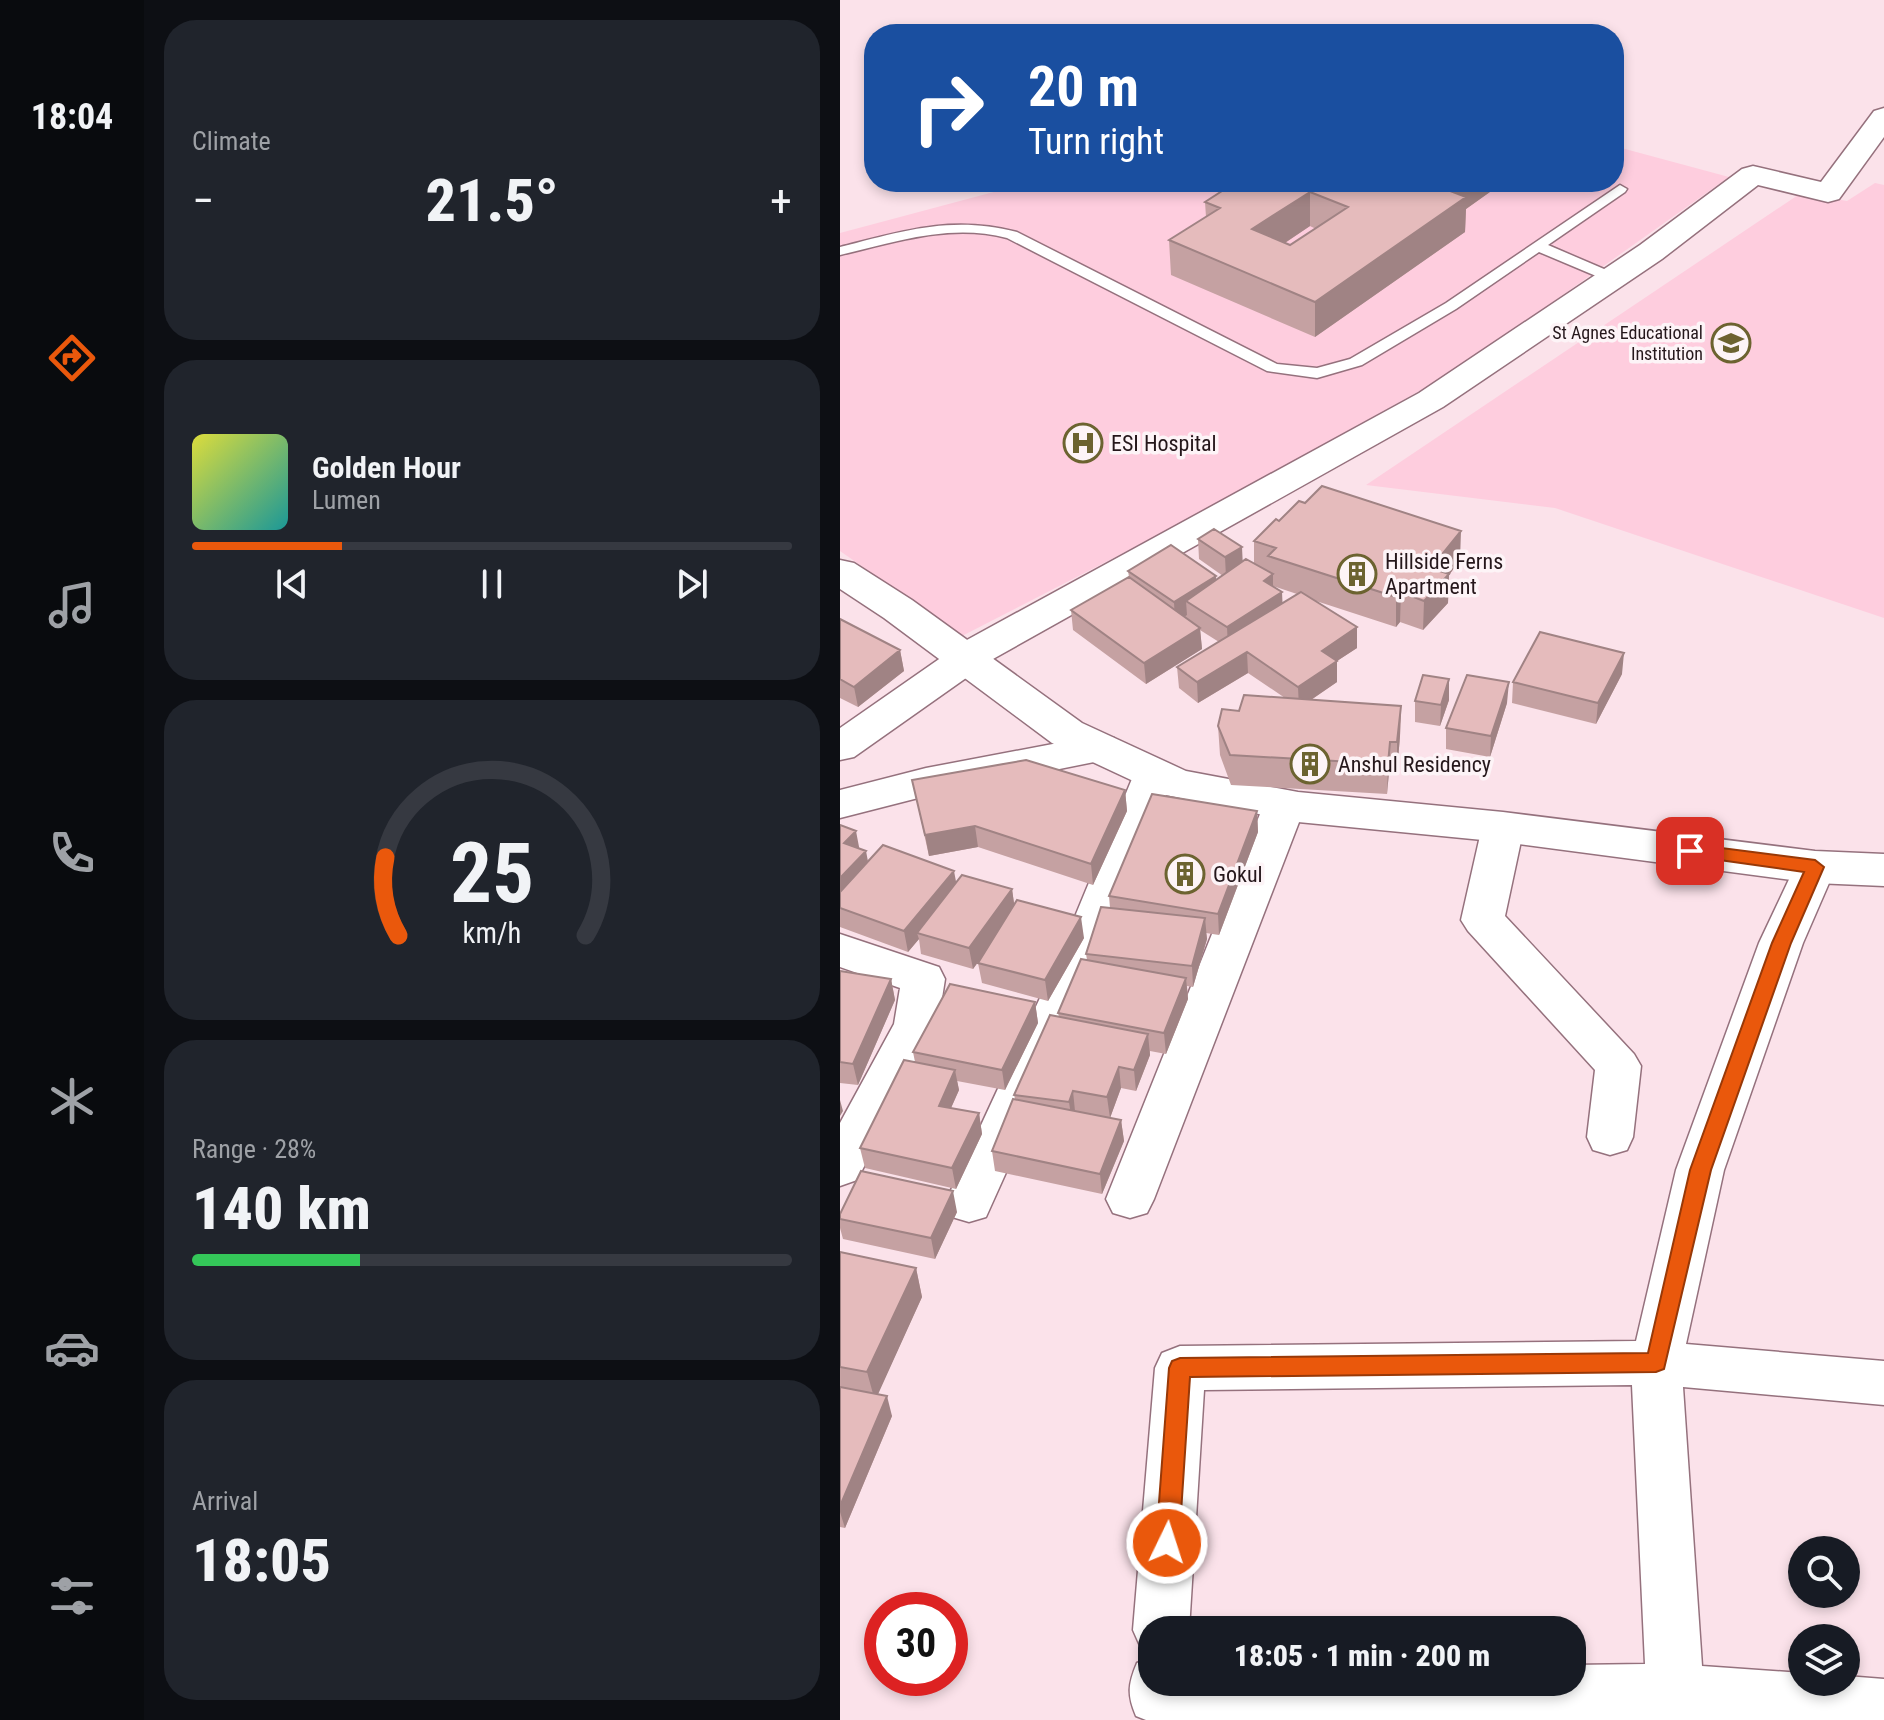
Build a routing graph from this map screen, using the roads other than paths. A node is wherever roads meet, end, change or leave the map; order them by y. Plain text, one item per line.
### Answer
1 (1884, 117) edge
2 (1616, 192) edge
3 (1537, 246) junction
4 (840, 251) edge
5 (1613, 278) junction
6 (840, 572) edge
7 (965, 659) junction
8 (1100, 748) junction
9 (840, 749) edge
10 (1154, 774) junction
11 (884, 793) junction
12 (840, 804) edge
13 (1285, 804) junction
14 (1503, 827) junction
15 (1815, 867) junction
16 (1884, 870) edge
17 (840, 950) edge
18 (1610, 1137) dead end
19 (840, 1167) edge
20 (1130, 1199) dead end
21 (969, 1203) dead end
22 (1656, 1363) junction
23 (1884, 1383) edge
24 (1162, 1616) edge
25 (1675, 1691) junction
26 (1586, 1692) edge
27 (1156, 1696) edge
28 (1242, 1696) edge
29 (1884, 1706) edge

1 - 5 street
2 - 3 lane
3 - 4 lane
3 - 5 lane
5 - 7 street
6 - 7 street
7 - 8 street
7 - 9 street
8 - 10 street
8 - 11 street
9 - 11 street
10 - 13 street
10 - 21 street
11 - 12 street
13 - 14 street
13 - 20 street
14 - 15 street
14 - 18 street
15 - 16 street
15 - 22 street
17 - 19 street
22 - 23 street
22 - 24 street
22 - 25 street
25 - 26 street
25 - 29 street
27 - 28 street

